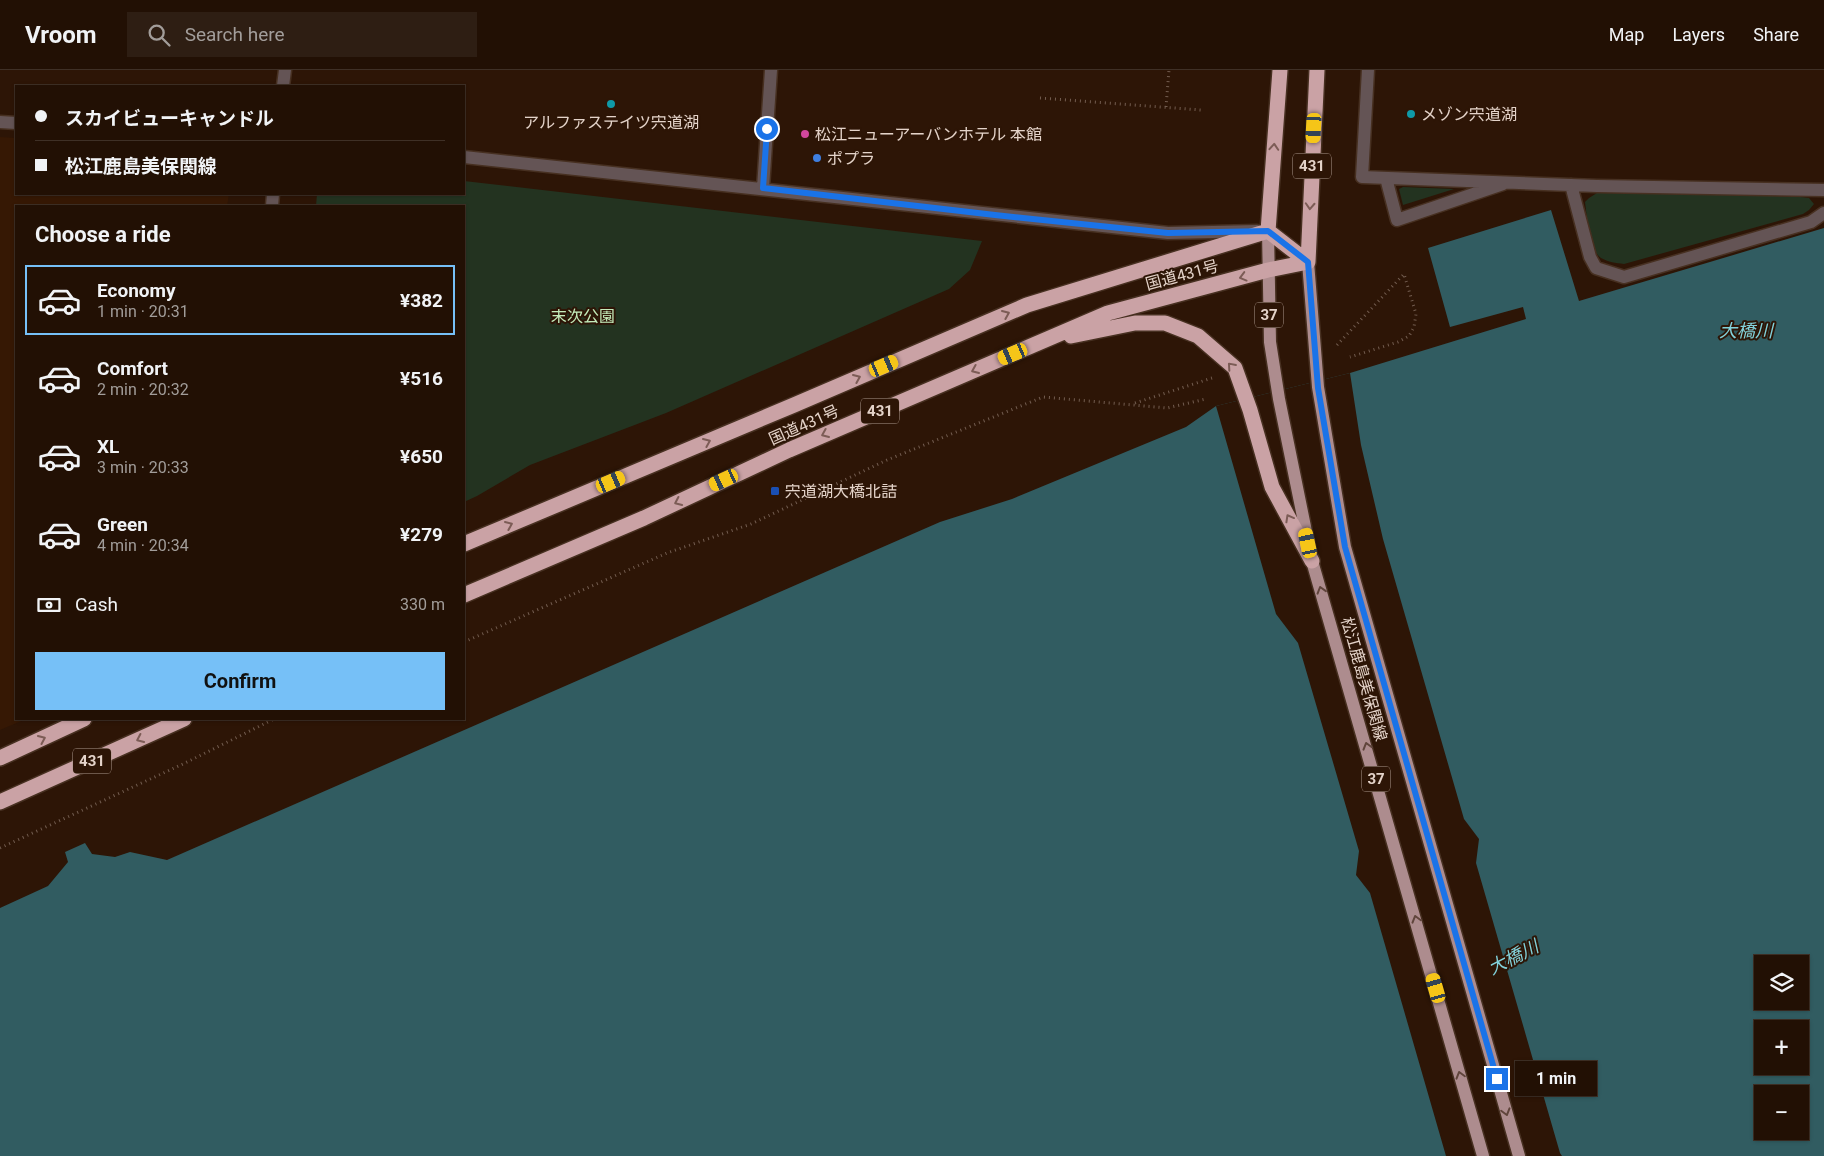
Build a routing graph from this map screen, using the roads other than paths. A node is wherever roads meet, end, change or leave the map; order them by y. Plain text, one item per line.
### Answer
1 (285, 70) edge
2 (771, 70) edge
3 (1280, 70) edge
4 (1317, 70) edge
5 (1368, 70) edge
6 (283, 85) edge
7 (0, 122) edge
8 (15, 123) edge
9 (465, 157) edge
10 (1386, 178) junction
11 (1510, 182) junction
12 (1571, 185) junction
13 (763, 188) junction
14 (1824, 190) edge
15 (1824, 213) edge
16 (1268, 231) junction
17 (1308, 262) junction
18 (1268, 270) junction
19 (1047, 339) junction
20 (465, 544) edge
21 (1312, 561) junction
22 (465, 595) edge
23 (82, 720) edge
24 (182, 720) edge
25 (0, 758) edge
26 (0, 802) edge
27 (1483, 1156) edge
28 (1519, 1156) edge

1 - 6 street
2 - 13 street
16 -> 3 highway, 431
4 -> 17 highway, 431
5 - 10 street
7 - 8 street
9 - 13 street
10 - 11 street
10 - 11 street
11 - 12 street
12 - 14 street
12 - 15 street
13 - 16 street
16 - 17 highway
16 - 18 main road, 松江鹿島美保関線 / 37
20 -> 16 highway, 国道431号 / 431
17 - 18 highway, 国道431号 / 431
17 -> 28 main road, 松江鹿島美保関線 / 37
18 -> 19 highway, 国道431号 / 431
18 - 21 main road, 松江鹿島美保関線 / 37
21 -> 19 highway
19 -> 22 highway, 国道431号 / 431
27 -> 21 main road, 松江鹿島美保関線 / 37
25 -> 23 highway, 431
24 -> 26 highway, 431

